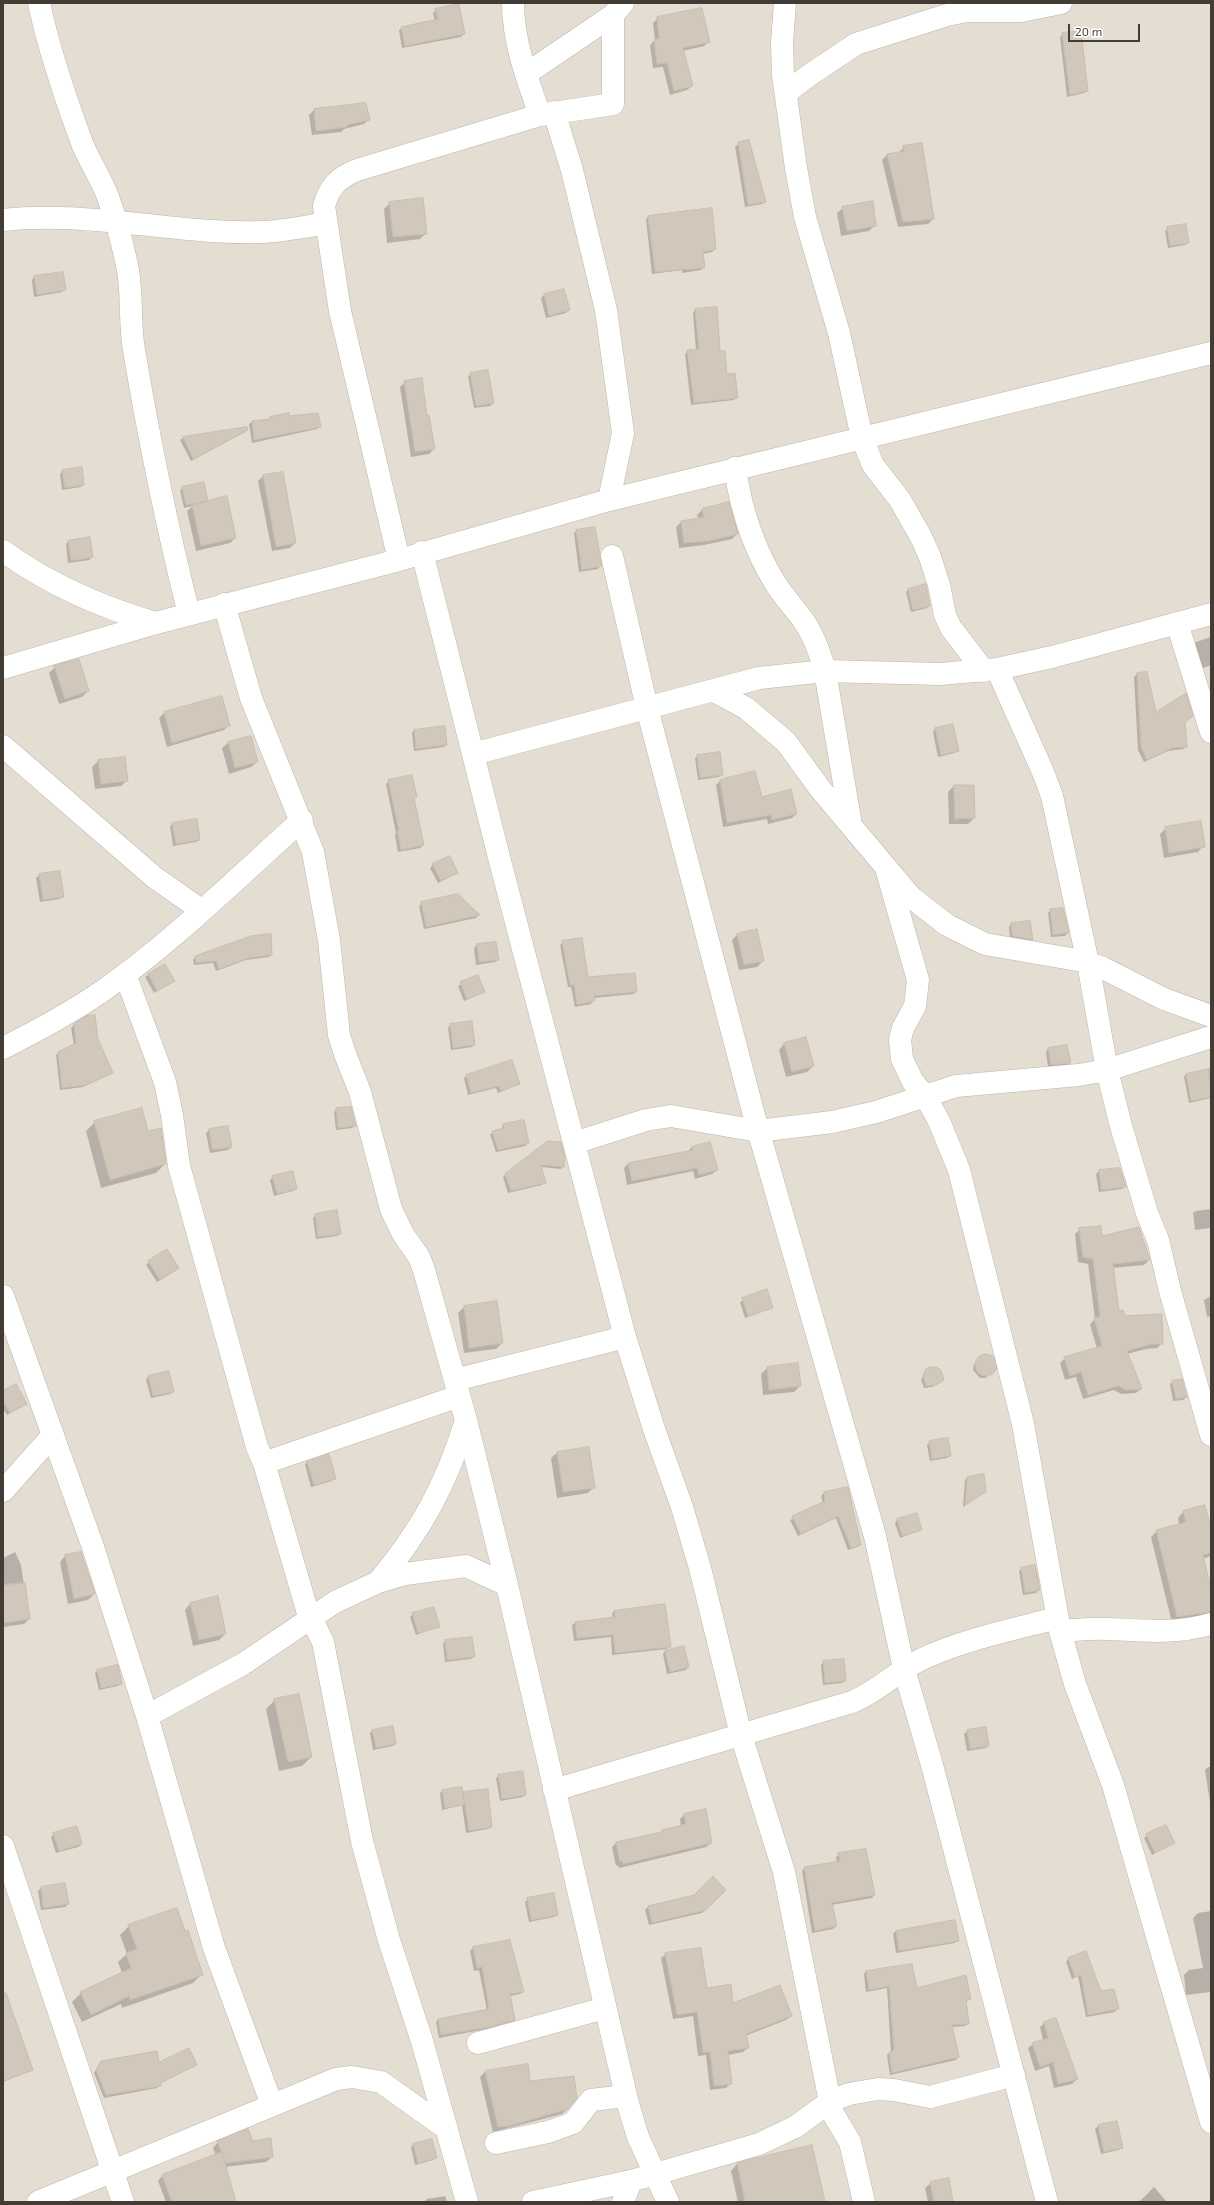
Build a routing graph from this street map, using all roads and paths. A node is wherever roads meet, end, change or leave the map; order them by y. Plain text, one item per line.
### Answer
1 (39, 3) edge
2 (785, 3) edge
3 (1061, 3) edge
4 (510, 5) edge
5 (618, 9) edge
6 (526, 74) junction
7 (786, 93) junction
8 (547, 114) junction
9 (3, 220) edge
10 (116, 221) junction
11 (326, 223) junction
12 (1211, 353) edge
13 (862, 438) junction
14 (735, 468) junction
15 (609, 500) junction
16 (3, 551) edge
17 (422, 552) junction
18 (612, 556) dead end
19 (399, 560) junction
20 (224, 604) junction
21 (189, 614) junction
22 (1211, 614) edge
23 (156, 623) junction
24 (1177, 623) junction
25 (3, 668) edge
26 (990, 670) junction
27 (825, 671) junction
28 (714, 691) junction
29 (647, 708) junction
30 (1211, 732) edge
31 (3, 746) edge
32 (473, 754) junction
33 (302, 820) junction
34 (851, 826) junction
35 (886, 868) junction
36 (201, 910) junction
37 (1088, 963) junction
38 (125, 974) junction
39 (1211, 1016) edge
40 (1211, 1036) edge
41 (3, 1048) edge
42 (1107, 1070) junction
43 (925, 1096) junction
44 (758, 1131) junction
45 (574, 1143) junction
46 (3, 1296) edge
47 (625, 1337) junction
48 (457, 1388) junction
49 (466, 1420) junction
50 (53, 1435) junction
51 (1211, 1435) edge
52 (264, 1463) junction
53 (3, 1491) edge
54 (378, 1582) junction
55 (507, 1585) junction
56 (311, 1618) junction
57 (1211, 1624) edge
58 (1058, 1625) junction
59 (904, 1669) junction
60 (147, 1716) junction
61 (741, 1734) junction
62 (554, 1790) junction
63 (3, 1846) edge
64 (605, 2008) junction
65 (478, 2043) dead end
66 (1014, 2075) junction
67 (626, 2096) junction
68 (831, 2101) junction
69 (272, 2104) junction
70 (1211, 2122) edge
71 (446, 2129) junction
72 (496, 2143) dead end
73 (113, 2171) junction
74 (654, 2174) junction
75 (631, 2181) junction
76 (38, 2202) edge
77 (123, 2202) edge
78 (467, 2202) edge
79 (533, 2202) edge
80 (623, 2202) edge
81 (668, 2202) edge
82 (864, 2202) edge
83 (1047, 2202) edge

1 - 10 street
2 - 7 street
3 - 7 street
4 - 6 street
5 - 6 street
5 - 8 street
6 - 8 street
7 - 13 street
8 - 11 street
8 - 15 street
9 - 10 street
10 - 11 street
10 - 21 street
11 - 19 street
12 - 13 street
13 - 14 street
13 - 26 street
14 - 15 street
14 - 27 street
15 - 17 street
16 - 23 street
17 - 19 street
17 - 32 street
18 - 29 street
19 - 20 street
20 - 21 street
20 - 33 street
21 - 23 street
22 - 24 street
23 - 25 street
24 - 26 street
24 - 30 street
26 - 27 street
26 - 37 street
27 - 28 street
27 - 34 street
28 - 29 street
28 - 34 street
29 - 32 street
29 - 44 street
31 - 36 street
32 - 45 street
33 - 36 street
33 - 48 street
34 - 35 street
35 - 37 street
35 - 43 street
36 - 38 street
37 - 39 street
37 - 42 street
38 - 41 street
38 - 52 street
40 - 42 street
42 - 43 street
42 - 51 street
43 - 44 street
43 - 58 street
44 - 45 street
44 - 59 street
45 - 47 street
46 - 50 street
47 - 48 street
47 - 61 street
48 - 49 street
48 - 52 street
49 - 54 street
49 - 55 street
50 - 53 street
50 - 60 street
52 - 56 street
54 - 55 street
54 - 56 street
55 - 62 street
56 - 60 street
56 - 71 street
57 - 58 street
58 - 59 street
58 - 70 street
59 - 61 street
59 - 66 street
60 - 69 street
61 - 62 street
61 - 68 street
62 - 64 street
63 - 73 street
64 - 65 street
64 - 67 street
66 - 68 street
66 - 83 street
67 - 72 street
67 - 74 street
68 - 74 street
68 - 82 street
69 - 71 street
69 - 73 street
71 - 78 street
73 - 76 street
73 - 77 street
74 - 75 street
74 - 81 street
75 - 79 street
75 - 80 street

